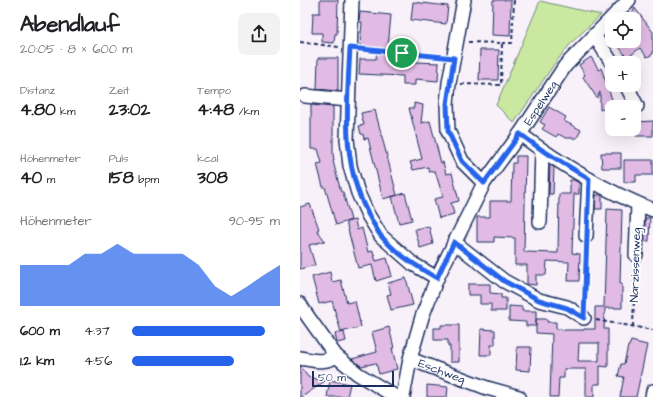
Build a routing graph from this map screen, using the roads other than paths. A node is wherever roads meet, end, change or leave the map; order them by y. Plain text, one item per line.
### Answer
1 (352, 0) edge
2 (464, 0) edge
3 (629, 0) edge
4 (594, 35) junction
5 (608, 56) edge
6 (305, 96) dead end
7 (348, 100) junction
8 (520, 134) junction
9 (542, 150) junction
10 (589, 179) junction
11 (484, 183) junction
12 (638, 204) junction
13 (653, 210) edge
14 (540, 222) dead end
15 (586, 236) road end
16 (454, 242) junction
17 (636, 255) road end
18 (437, 278) junction
19 (300, 304) edge
20 (584, 318) road end
21 (336, 356) junction
22 (300, 358) edge
23 (410, 359) junction
24 (653, 391) edge
25 (396, 397) edge
26 (403, 397) edge
27 (519, 397) edge
28 (652, 397) edge

1 - 7 street
2 - 11 street
3 - 4 street, Espelweg
4 - 5 street
4 - 8 street, Espelweg
6 - 7 street
7 - 18 street
8 - 9 street
8 - 11 street, Espelweg
9 - 10 street
9 - 14 street
10 - 12 street
10 - 15 street
11 - 16 street, Espelweg
12 - 13 street
12 - 17 street, Narzissenweg
16 - 18 street, Espelweg
16 - 20 street
18 - 23 street, Espelweg
19 - 21 street
21 - 22 street
21 - 25 street
23 - 26 street, Espelweg
23 - 27 street, Eschweg
24 - 28 street

